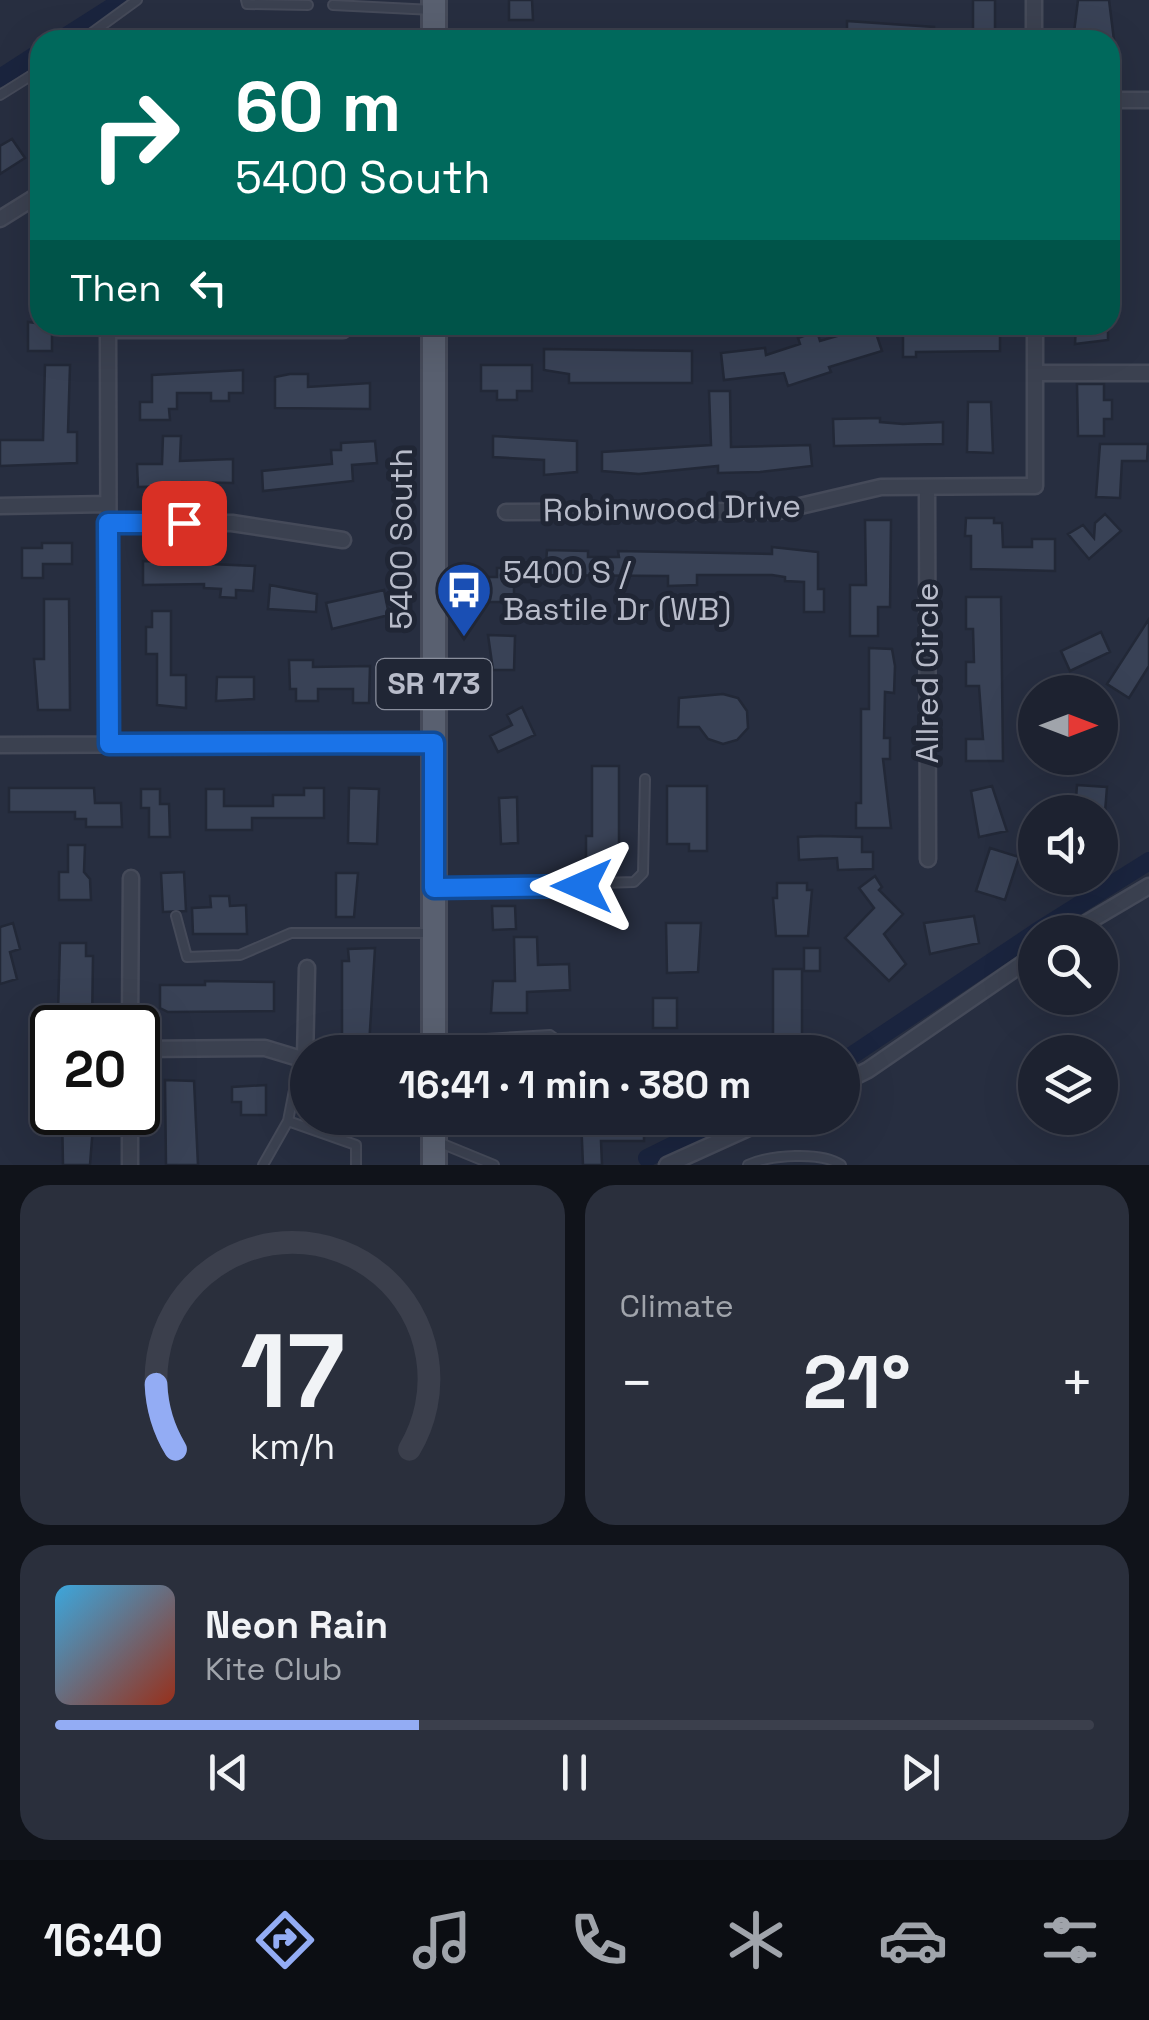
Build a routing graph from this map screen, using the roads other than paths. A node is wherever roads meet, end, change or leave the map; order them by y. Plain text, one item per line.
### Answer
1 (137, 0) edge
2 (246, 0) edge
3 (1034, 0) edge
4 (372, 4) edge
5 (308, 5) dead end
6 (333, 5) dead end
7 (434, 5) edge
8 (96, 30) edge
9 (1034, 30) edge
10 (30, 76) edge
11 (0, 95) edge
12 (1120, 100) edge
13 (1149, 100) edge
14 (30, 200) edge
15 (0, 219) edge
16 (108, 335) edge
17 (434, 335) edge
18 (1035, 335) edge
19 (1035, 373) junction
20 (1149, 373) edge
21 (927, 487) junction
22 (108, 504) junction
23 (0, 506) edge
24 (506, 512) dead end
25 (108, 523) junction
26 (343, 540) dead end
27 (434, 743) junction
28 (109, 744) junction
29 (0, 745) edge
30 (645, 779) dead end
31 (928, 860) dead end
32 (130, 878) dead end
33 (1149, 886) edge
34 (434, 888) junction
35 (1100, 915) edge
36 (176, 916) dead end
37 (434, 933) junction
38 (1018, 967) edge
39 (306, 968) dead end
40 (130, 1005) edge
41 (306, 1035) edge
42 (434, 1035) edge
43 (160, 1048) edge
44 (290, 1055) edge
45 (860, 1074) edge
46 (290, 1111) edge
47 (288, 1121) junction
48 (130, 1135) edge
49 (434, 1135) edge
50 (444, 1135) edge
51 (734, 1135) edge
52 (130, 1165) edge
53 (263, 1165) edge
54 (356, 1165) edge
55 (434, 1165) edge
56 (494, 1165) edge
57 (667, 1165) edge
58 (748, 1165) edge
59 (840, 1165) edge

1 - 8 lane
2 - 5 lane
3 - 9 street
4 - 6 lane
4 - 7 lane
10 - 11 lane
12 - 13 street
14 - 15 street
16 - 22 street
17 - 27 main road, 5400 South / SR 173
18 - 19 street, Robinwood Drive
19 - 20 street
19 - 21 street, Robinwood Drive
21 - 24 street, Robinwood Drive
21 - 31 street, Allred Circle
22 - 23 street
22 - 25 street
25 - 26 street
25 - 28 street
27 - 28 street
27 - 34 main road, 5400 South / SR 173
28 - 29 street
30 - 34 lane
32 - 40 street
33 - 35 street
34 - 37 main road, 5400 South / SR 173
36 - 37 lane
37 - 42 main road, 5400 South / SR 173
38 - 45 street
39 - 41 street
43 - 44 street
46 - 47 lane
47 - 53 lane
47 - 54 lane
48 - 52 street
49 - 55 main road
50 - 56 lane
51 - 57 street
58 - 59 lane

